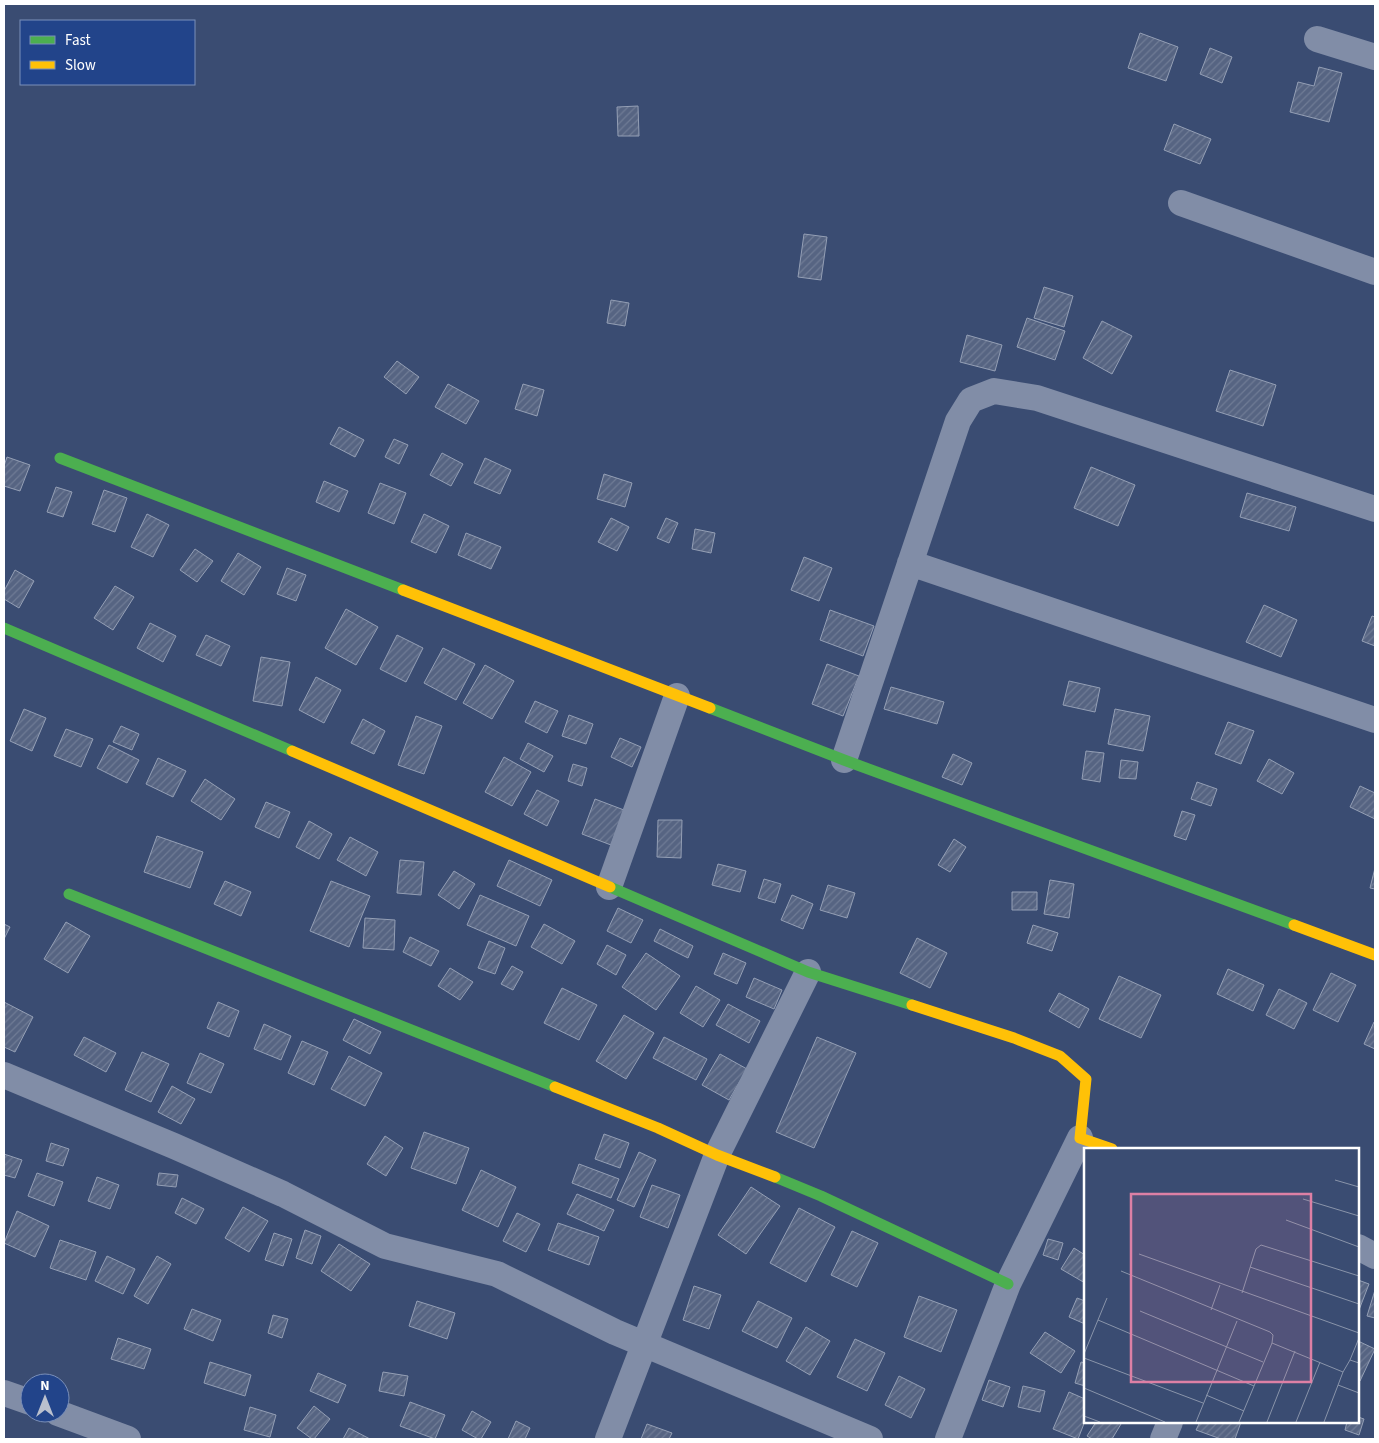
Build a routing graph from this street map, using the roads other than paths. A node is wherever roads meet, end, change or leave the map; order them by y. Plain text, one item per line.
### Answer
1 (1317, 39) dead end
2 (1375, 57) edge
3 (1181, 203) dead end
4 (1375, 272) edge
5 (60, 458) dead end
6 (1375, 509) edge
7 (910, 563) junction
8 (4, 628) edge
9 (677, 696) junction
10 (1375, 720) edge
11 (844, 760) junction
12 (609, 887) junction
13 (69, 894) dead end
14 (1375, 954) edge
15 (808, 972) junction
16 (4, 1075) edge
17 (1080, 1138) junction
18 (1109, 1148) edge
19 (717, 1155) junction
20 (1359, 1248) edge
21 (1375, 1256) edge
22 (1008, 1284) junction
23 (644, 1344) junction
24 (4, 1392) edge
25 (20, 1398) edge
26 (70, 1417) edge
27 (1170, 1423) edge
28 (128, 1439) edge
29 (608, 1439) edge
30 (870, 1439) edge
31 (948, 1439) edge
32 (1163, 1439) edge

1 - 2 street
3 - 4 street
5 - 9 street
6 - 7 street
7 - 10 street
7 - 11 street
8 - 12 street
9 - 11 street
9 - 12 street
11 - 14 street
12 - 15 street
13 - 19 street
15 - 17 street
15 - 19 street
16 - 23 street
17 - 18 street
17 - 22 street
19 - 22 street
19 - 23 street
20 - 21 street
22 - 31 street
23 - 29 street
23 - 30 street
24 - 25 street
26 - 28 street
27 - 32 street

